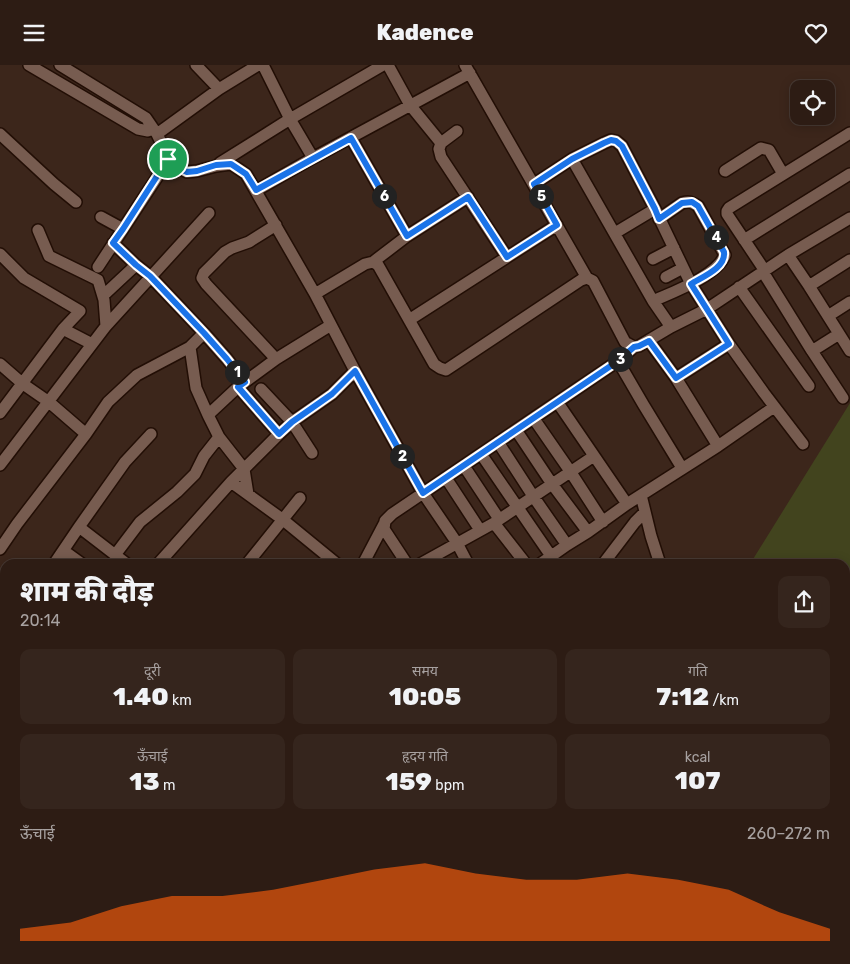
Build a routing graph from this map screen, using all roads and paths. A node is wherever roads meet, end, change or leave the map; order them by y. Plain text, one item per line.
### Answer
1 (29, 65) edge
2 (196, 65) edge
3 (258, 65) edge
4 (263, 65) edge
5 (383, 65) edge
6 (388, 65) edge
7 (61, 66) edge
8 (467, 69) edge
9 (54, 80) junction
10 (219, 89) junction
11 (410, 105) junction
12 (290, 119) junction
13 (155, 131) junction
14 (457, 131) dead end
15 (0, 134) edge
16 (850, 134) edge
17 (351, 138) junction
18 (441, 143) junction
19 (313, 158) junction
20 (168, 159) junction
21 (572, 159) junction
22 (216, 165) junction
23 (725, 171) dead end
24 (783, 174) junction
25 (850, 174) edge
26 (534, 184) junction
27 (256, 190) junction
28 (468, 197) junction
29 (76, 202) dead end
30 (209, 213) dead end
31 (657, 214) junction
32 (100, 217) dead end
33 (850, 218) edge
34 (276, 225) junction
35 (557, 225) junction
36 (38, 229) dead end
37 (123, 229) junction
38 (614, 233) junction
39 (407, 236) junction
40 (744, 240) junction
41 (113, 243) junction
42 (674, 248) junction
43 (0, 255) edge
44 (788, 255) junction
45 (507, 257) junction
46 (653, 259) dead end
47 (850, 260) edge
48 (373, 262) junction
49 (136, 265) junction
50 (98, 267) dead end
51 (683, 268) junction
52 (762, 272) junction
53 (150, 276) junction
54 (666, 277) dead end
55 (587, 278) junction
56 (691, 284) junction
57 (743, 284) junction
58 (809, 286) junction
59 (106, 293) dead end
60 (315, 295) junction
61 (653, 301) junction
62 (850, 302) edge
63 (707, 309) junction
64 (828, 315) junction
65 (409, 320) junction
66 (106, 325) junction
67 (331, 325) junction
68 (671, 327) junction
69 (63, 329) junction
70 (204, 333) junction
71 (839, 334) junction
72 (649, 341) junction
73 (92, 344) junction
74 (729, 344) junction
75 (190, 347) junction
76 (634, 347) junction
77 (812, 351) junction
78 (850, 351) edge
79 (276, 359) junction
80 (618, 361) junction
81 (0, 364) edge
82 (355, 371) junction
83 (676, 378) junction
84 (23, 384) junction
85 (241, 385) junction
86 (809, 386) dead end
87 (261, 389) dead end
88 (843, 398) dead end
89 (48, 402) junction
90 (558, 403) junction
91 (774, 407) junction
92 (0, 413) edge
93 (208, 415) junction
94 (534, 419) junction
95 (292, 422) junction
96 (516, 431) junction
97 (86, 434) junction
98 (151, 434) dead end
99 (279, 434) junction
100 (219, 437) junction
101 (498, 443) junction
102 (803, 444) dead end
103 (718, 446) junction
104 (312, 453) dead end
105 (481, 454) junction
106 (594, 456) junction
107 (0, 465) edge
108 (464, 466) junction
109 (682, 468) junction
110 (244, 469) junction
111 (570, 471) junction
112 (446, 478) junction
113 (231, 482) junction
114 (552, 484) junction
115 (423, 493) junction
116 (248, 494) junction
117 (642, 495) junction
118 (533, 497) junction
119 (300, 498) dead end
120 (627, 504) junction
121 (517, 507) junction
122 (645, 512) junction
123 (282, 519) junction
124 (497, 521) junction
125 (603, 521) junction
126 (384, 524) junction
127 (79, 527) junction
128 (480, 530) junction
129 (588, 532) junction
130 (457, 543) junction
131 (566, 545) junction
132 (0, 549) edge
133 (64, 551) junction
134 (115, 555) junction
135 (550, 556) junction
136 (58, 559) edge
137 (75, 559) edge
138 (120, 559) edge
139 (162, 559) edge
140 (251, 559) edge
141 (331, 559) edge
142 (366, 559) edge
143 (404, 559) edge
144 (429, 559) edge
145 (465, 559) edge
146 (523, 559) edge
147 (546, 559) edge
148 (607, 559) edge
149 (658, 559) edge

1 - 9 street
2 - 10 street
3 - 10 street
4 - 12 street
5 - 12 street
6 - 11 street
7 - 9 street
7 - 13 street
8 - 11 street
8 - 26 street
9 - 13 street
10 - 13 street
11 - 17 street
11 - 18 street
12 - 19 street
12 - 22 street
13 - 20 street
14 - 18 street
15 - 29 street
16 - 24 street
17 - 19 street
17 - 39 street
18 - 28 street
19 - 27 street
20 - 22 street
20 - 37 street
21 - 26 street
21 - 31 street
21 - 38 street
22 - 27 street
23 - 24 street
24 - 40 street
25 - 40 street
26 - 35 street
27 - 34 street
28 - 39 street
28 - 45 street
30 - 53 street
31 - 38 street
31 - 42 street
31 - 56 street
32 - 37 street
33 - 44 street
34 - 60 street
34 - 79 street
35 - 45 street
35 - 55 street
36 - 66 street
37 - 41 street
38 - 61 street
39 - 48 street
40 - 52 street
41 - 49 street
41 - 50 street
42 - 46 street
42 - 51 street
43 - 69 street
44 - 52 street
44 - 58 street
45 - 65 street
47 - 58 street
48 - 60 street
48 - 65 street
49 - 53 street
49 - 59 street
51 - 54 street
51 - 56 street
52 - 57 street
52 - 77 street
53 - 66 street
53 - 70 street
55 - 65 street
55 - 76 street
56 - 61 street
56 - 63 street
57 - 63 street
57 - 86 street
58 - 64 street
60 - 67 street
61 - 68 street
62 - 64 street
63 - 68 street
63 - 74 street
64 - 71 street
66 - 73 street
67 - 79 street
67 - 82 street
68 - 72 street
69 - 73 street
69 - 84 street
70 - 75 street
70 - 85 street
71 - 77 street
71 - 78 street
72 - 76 street
72 - 83 street
73 - 89 street
74 - 83 street
74 - 91 street
75 - 93 street
75 - 97 street
76 - 80 street
77 - 88 street
79 - 85 street
80 - 90 street
80 - 109 street
81 - 84 street
82 - 95 street
82 - 115 street
83 - 103 street
84 - 89 street
84 - 92 street
85 - 93 street
85 - 99 street
87 - 95 street
89 - 97 street
89 - 107 street
90 - 94 street
90 - 106 street
91 - 102 street
91 - 103 street
93 - 100 street
94 - 96 street
94 - 111 street
95 - 99 street
95 - 104 street
96 - 101 street
96 - 114 street
97 - 132 street
98 - 127 street
99 - 110 street
100 - 110 street
100 - 134 street
101 - 105 street
101 - 118 street
103 - 109 street
105 - 108 street
105 - 121 street
106 - 111 street
106 - 120 street
108 - 112 street
108 - 124 street
109 - 117 street
110 - 113 street
110 - 116 street
111 - 114 street
111 - 125 street
112 - 115 street
112 - 128 street
113 - 116 street
113 - 139 street
114 - 118 street
114 - 129 street
115 - 126 street
115 - 130 street
116 - 123 street
117 - 120 street
117 - 122 street
118 - 121 street
118 - 131 street
119 - 123 street
120 - 125 street
121 - 124 street
121 - 135 street
122 - 148 street
122 - 149 street
123 - 140 street
123 - 141 street
124 - 128 street
124 - 146 street
125 - 129 street
126 - 142 street
126 - 143 street
127 - 133 street
127 - 134 street
128 - 130 street
129 - 131 street
130 - 144 street
130 - 145 street
131 - 135 street
133 - 136 street
133 - 137 street
134 - 138 street
135 - 147 street

